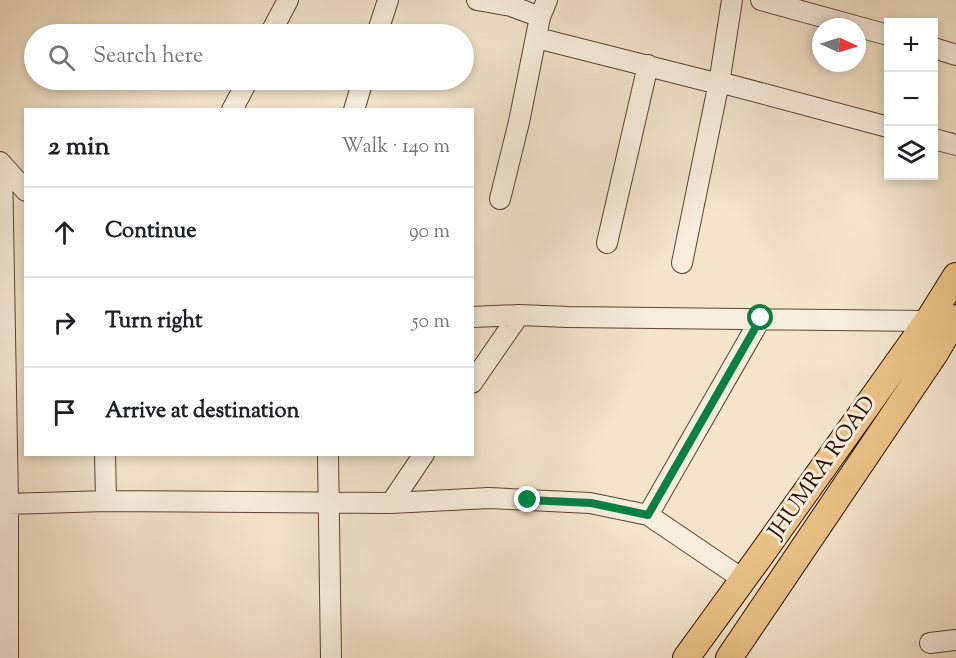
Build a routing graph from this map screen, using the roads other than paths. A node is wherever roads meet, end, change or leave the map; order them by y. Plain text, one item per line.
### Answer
1 (288, 0) edge
2 (388, 0) edge
3 (477, 0) edge
4 (732, 0) edge
5 (765, 0) edge
6 (512, 3) edge
7 (544, 8) edge
8 (275, 24) edge
9 (380, 24) edge
10 (884, 34) edge
11 (536, 42) junction
12 (938, 50) edge
13 (956, 55) edge
14 (648, 65) junction
15 (719, 83) junction
16 (243, 90) edge
17 (360, 90) edge
18 (233, 108) edge
19 (355, 108) edge
20 (884, 126) edge
21 (938, 141) edge
22 (956, 146) edge
23 (1, 163) edge
24 (24, 189) edge
25 (500, 199) dead end
26 (607, 243) dead end
27 (682, 262) dead end
28 (956, 276) edge
29 (519, 315) junction
30 (474, 317) edge
31 (761, 318) junction
32 (943, 324) edge
33 (474, 380) edge
34 (105, 456) edge
35 (328, 456) edge
36 (423, 456) edge
37 (106, 501) junction
38 (329, 502) junction
39 (391, 503) junction
40 (8, 504) junction
41 (648, 515) junction
42 (744, 580) junction
43 (956, 640) edge
44 (930, 642) dead end
45 (8, 658) edge
46 (332, 658) edge
47 (686, 658) edge
48 (729, 658) edge

1 - 8 street
2 - 9 street
3 - 6 street
4 - 15 street
5 - 10 street
6 - 7 street
7 - 11 street
11 - 14 street
11 - 25 street
12 - 13 street
14 - 15 street
14 - 26 street
15 - 20 street
15 - 27 street
16 - 18 street
17 - 19 street
21 - 22 street
23 - 24 street
23 - 40 street
28 - 32 main road, JHUMRA ROAD
29 - 30 street
29 - 31 street
29 - 33 street
31 - 32 street
31 - 41 street
32 - 42 main road, JHUMRA ROAD
32 - 48 main road, JHUMRA ROAD
34 - 37 street
35 - 38 street
36 - 39 street
37 - 38 street
37 - 40 street
38 - 39 street
38 - 46 street
39 - 41 street
40 - 45 street
41 - 42 street
42 - 47 main road, JHUMRA ROAD
43 - 44 street

